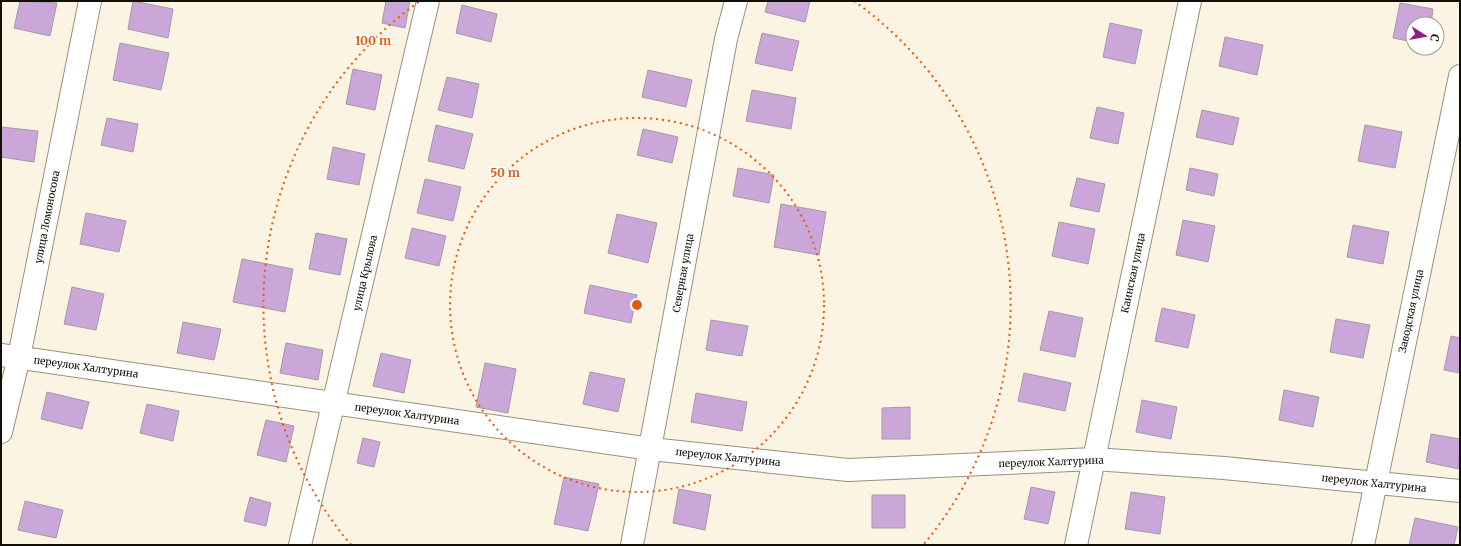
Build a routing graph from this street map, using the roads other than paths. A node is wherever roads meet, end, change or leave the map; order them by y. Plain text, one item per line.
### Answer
1 (90, 1) edge
2 (428, 1) edge
3 (736, 1) edge
4 (1190, 1) edge
5 (1460, 76) edge
6 (10, 356) edge
7 (334, 404) junction
8 (1, 432) edge
9 (651, 450) junction
10 (1094, 459) junction
11 (1374, 482) junction
12 (1460, 491) edge
13 (300, 545) edge
14 (632, 545) edge
15 (1076, 545) edge
16 (1363, 545) edge

1 - 6 street, улица Ломоносова
2 - 7 street, улица Крылова
3 - 9 street, Северная улица
4 - 10 street, Каинская улица
5 - 11 street, Заводская улица
6 - 7 street, переулок Халтурина
6 - 8 street, улица Ломоносова
7 - 9 street, переулок Халтурина
7 - 13 street, улица Крылова
9 - 10 street, переулок Халтурина
9 - 14 street, Северная улица
10 - 11 street, переулок Халтурина
10 - 15 street, Каинская улица
11 - 12 street, переулок Халтурина
11 - 16 street, Заводская улица

